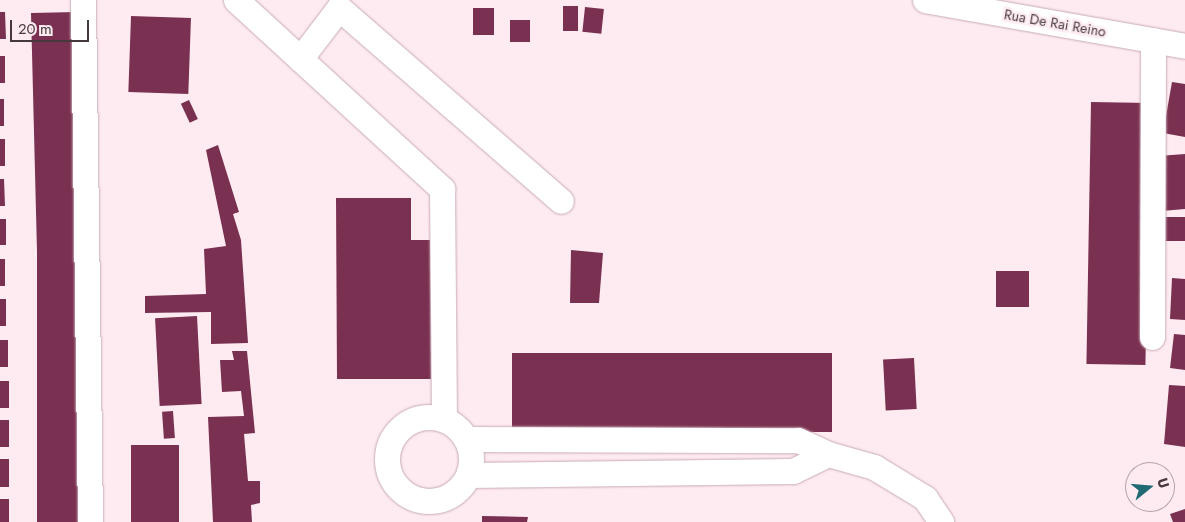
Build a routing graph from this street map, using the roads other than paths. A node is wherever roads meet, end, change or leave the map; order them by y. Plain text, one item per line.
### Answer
1 (83, 0) edge
2 (236, 0) edge
3 (927, 0) edge
4 (1153, 40) junction
5 (1185, 46) edge
6 (300, 59) junction
7 (561, 201) dead end
8 (1152, 337) dead end
9 (444, 419) junction
10 (467, 439) junction
11 (828, 454) junction
12 (469, 475) junction
13 (425, 512) edge
14 (90, 522) edge
15 (941, 522) edge

1 - 14 street
2 - 6 street
3 - 4 street, Rua De Rai Reino
4 - 5 street, Rua De Rai Reino
4 - 8 street
6 - 7 street
6 - 9 street
9 - 10 street
9 - 13 street
10 - 11 street
10 - 12 street
11 - 12 street
11 - 15 street
12 - 13 street

